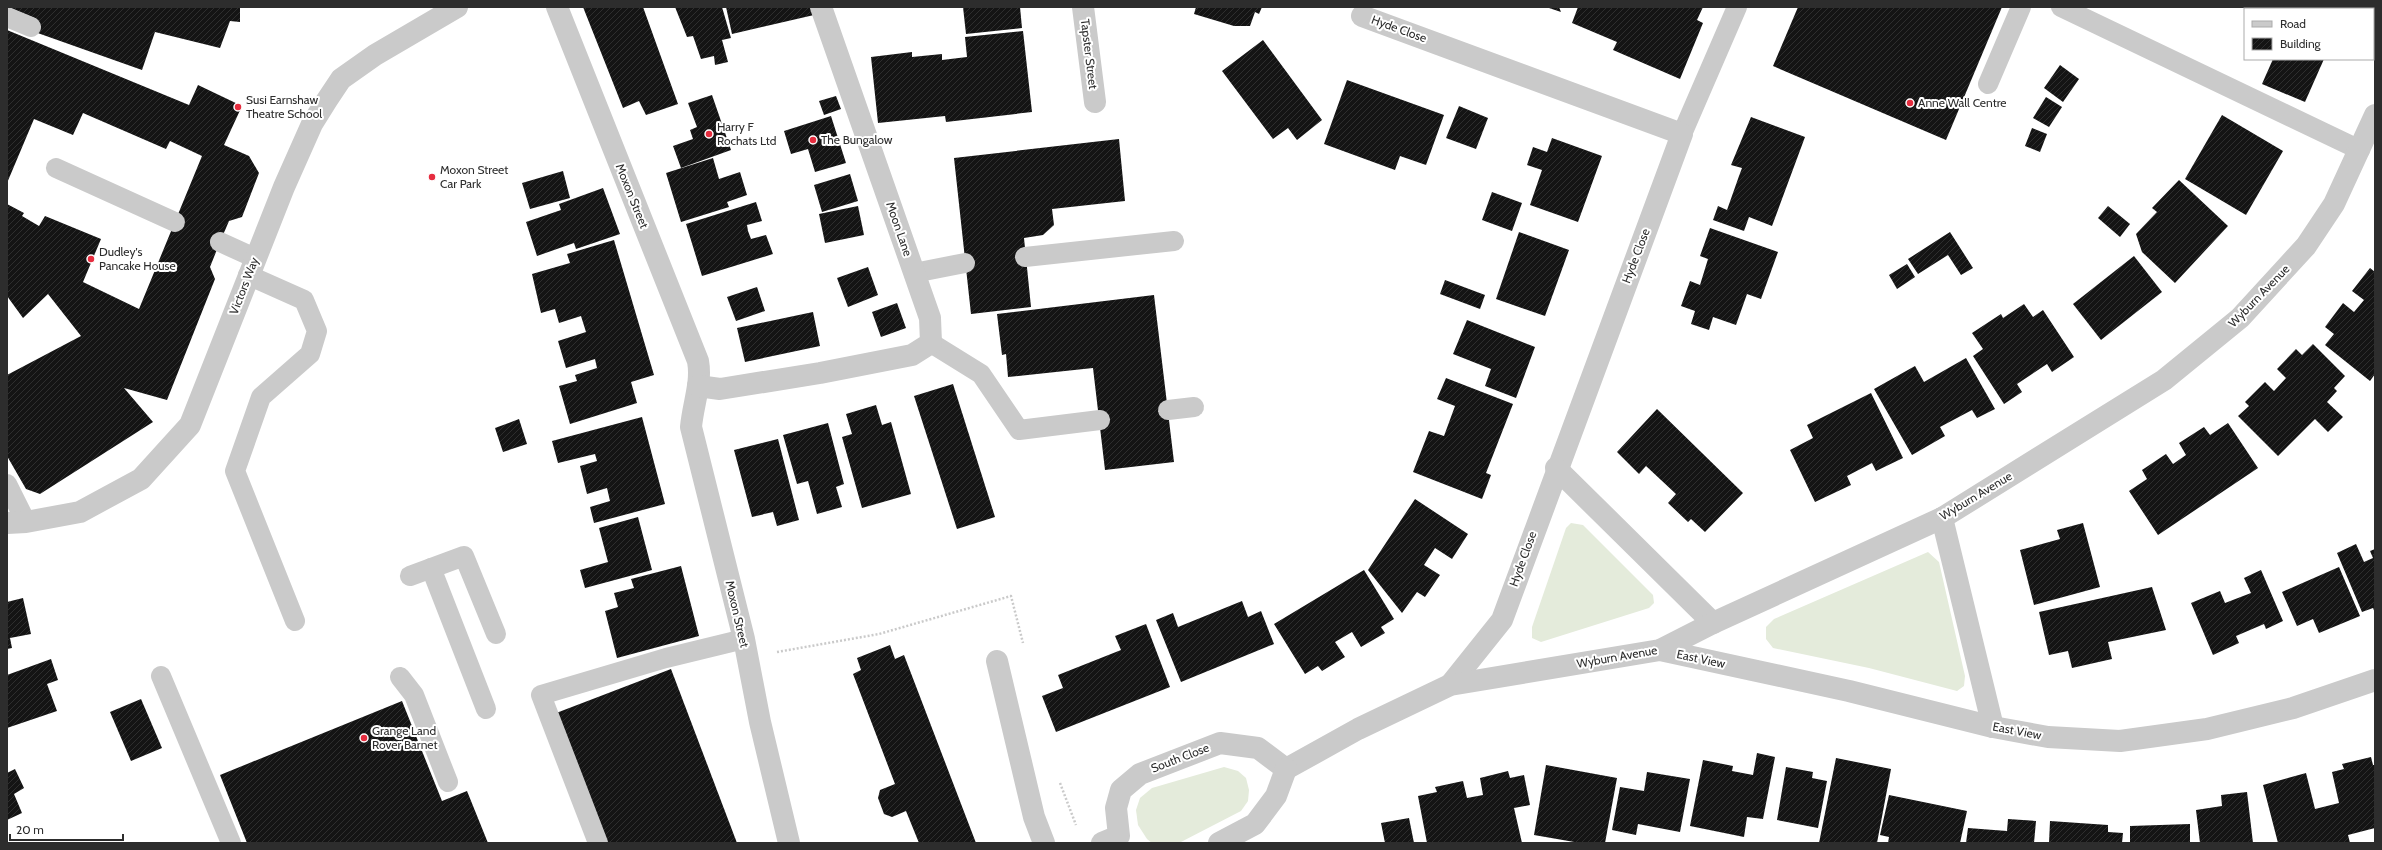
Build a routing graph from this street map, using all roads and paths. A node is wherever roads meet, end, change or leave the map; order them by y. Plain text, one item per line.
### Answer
1 (457, 7) edge
2 (557, 7) edge
3 (821, 7) edge
4 (1084, 7) edge
5 (1737, 7) edge
6 (2021, 7) edge
7 (2061, 7) edge
8 (1362, 16) dead end
9 (7, 17) edge
10 (30, 27) dead end
11 (1988, 84) dead end
12 (1095, 102) dead end
13 (2375, 114) edge
14 (1682, 134) junction
15 (2360, 150) junction
16 (56, 168) dead end
17 (175, 222) dead end
18 (1174, 241) dead end
19 (220, 242) dead end
20 (1026, 257) dead end
21 (965, 263) dead end
22 (252, 266) junction
23 (914, 272) junction
24 (931, 343) junction
25 (698, 386) junction
26 (1194, 407) dead end
27 (1168, 410) dead end
28 (1100, 420) dead end
29 (1556, 468) junction
30 (7, 484) edge
31 (1942, 518) junction
32 (17, 522) edge
33 (430, 568) junction
34 (410, 576) dead end
35 (295, 621) dead end
36 (1713, 623) junction
37 (496, 634) dead end
38 (746, 649) junction
39 (1024, 649) dead end
40 (1660, 650) junction
41 (996, 661) dead end
42 (161, 676) dead end
43 (400, 677) dead end
44 (2375, 680) edge
45 (1450, 685) junction
46 (486, 709) dead end
47 (1993, 727) junction
48 (1286, 768) junction
49 (1058, 777) dead end
50 (448, 782) dead end
51 (1078, 828) dead end
52 (1115, 841) edge
53 (231, 843) edge
54 (598, 843) edge
55 (789, 843) edge
56 (1044, 843) edge
57 (1218, 843) edge

1 - 22 street, Victors Way
2 - 25 street, Moxon Street
3 - 23 street, Moon Lane
4 - 12 street, Tapster Street
5 - 14 lane
6 - 11 lane
7 - 15 lane
8 - 14 street, Hyde Close
9 - 10 lane
13 - 15 street, Wyburn Avenue
14 - 29 street, Hyde Close
15 - 31 street, Wyburn Avenue
16 - 17 lane
18 - 20 lane
19 - 22 lane
21 - 23 lane
22 - 32 street, Victors Way
22 - 35 lane
23 - 24 street, Moon Lane
24 - 25 street
24 - 28 lane
25 - 38 street, Moxon Street
26 - 27 lane
29 - 36 street
29 - 45 street, Hyde Close
30 - 32 lane
31 - 36 street, Wyburn Avenue
31 - 47 street
33 - 34 lane
33 - 37 lane
33 - 46 lane
36 - 40 street, Wyburn Avenue
38 - 39 path
38 - 54 lane
38 - 55 street, Moxon Street
40 - 45 street, Wyburn Avenue
40 - 47 street, East View
41 - 56 street
42 - 53 lane
43 - 50 lane
44 - 47 street, East View
45 - 48 street
48 - 52 street, South Close
48 - 57 street
49 - 51 path

